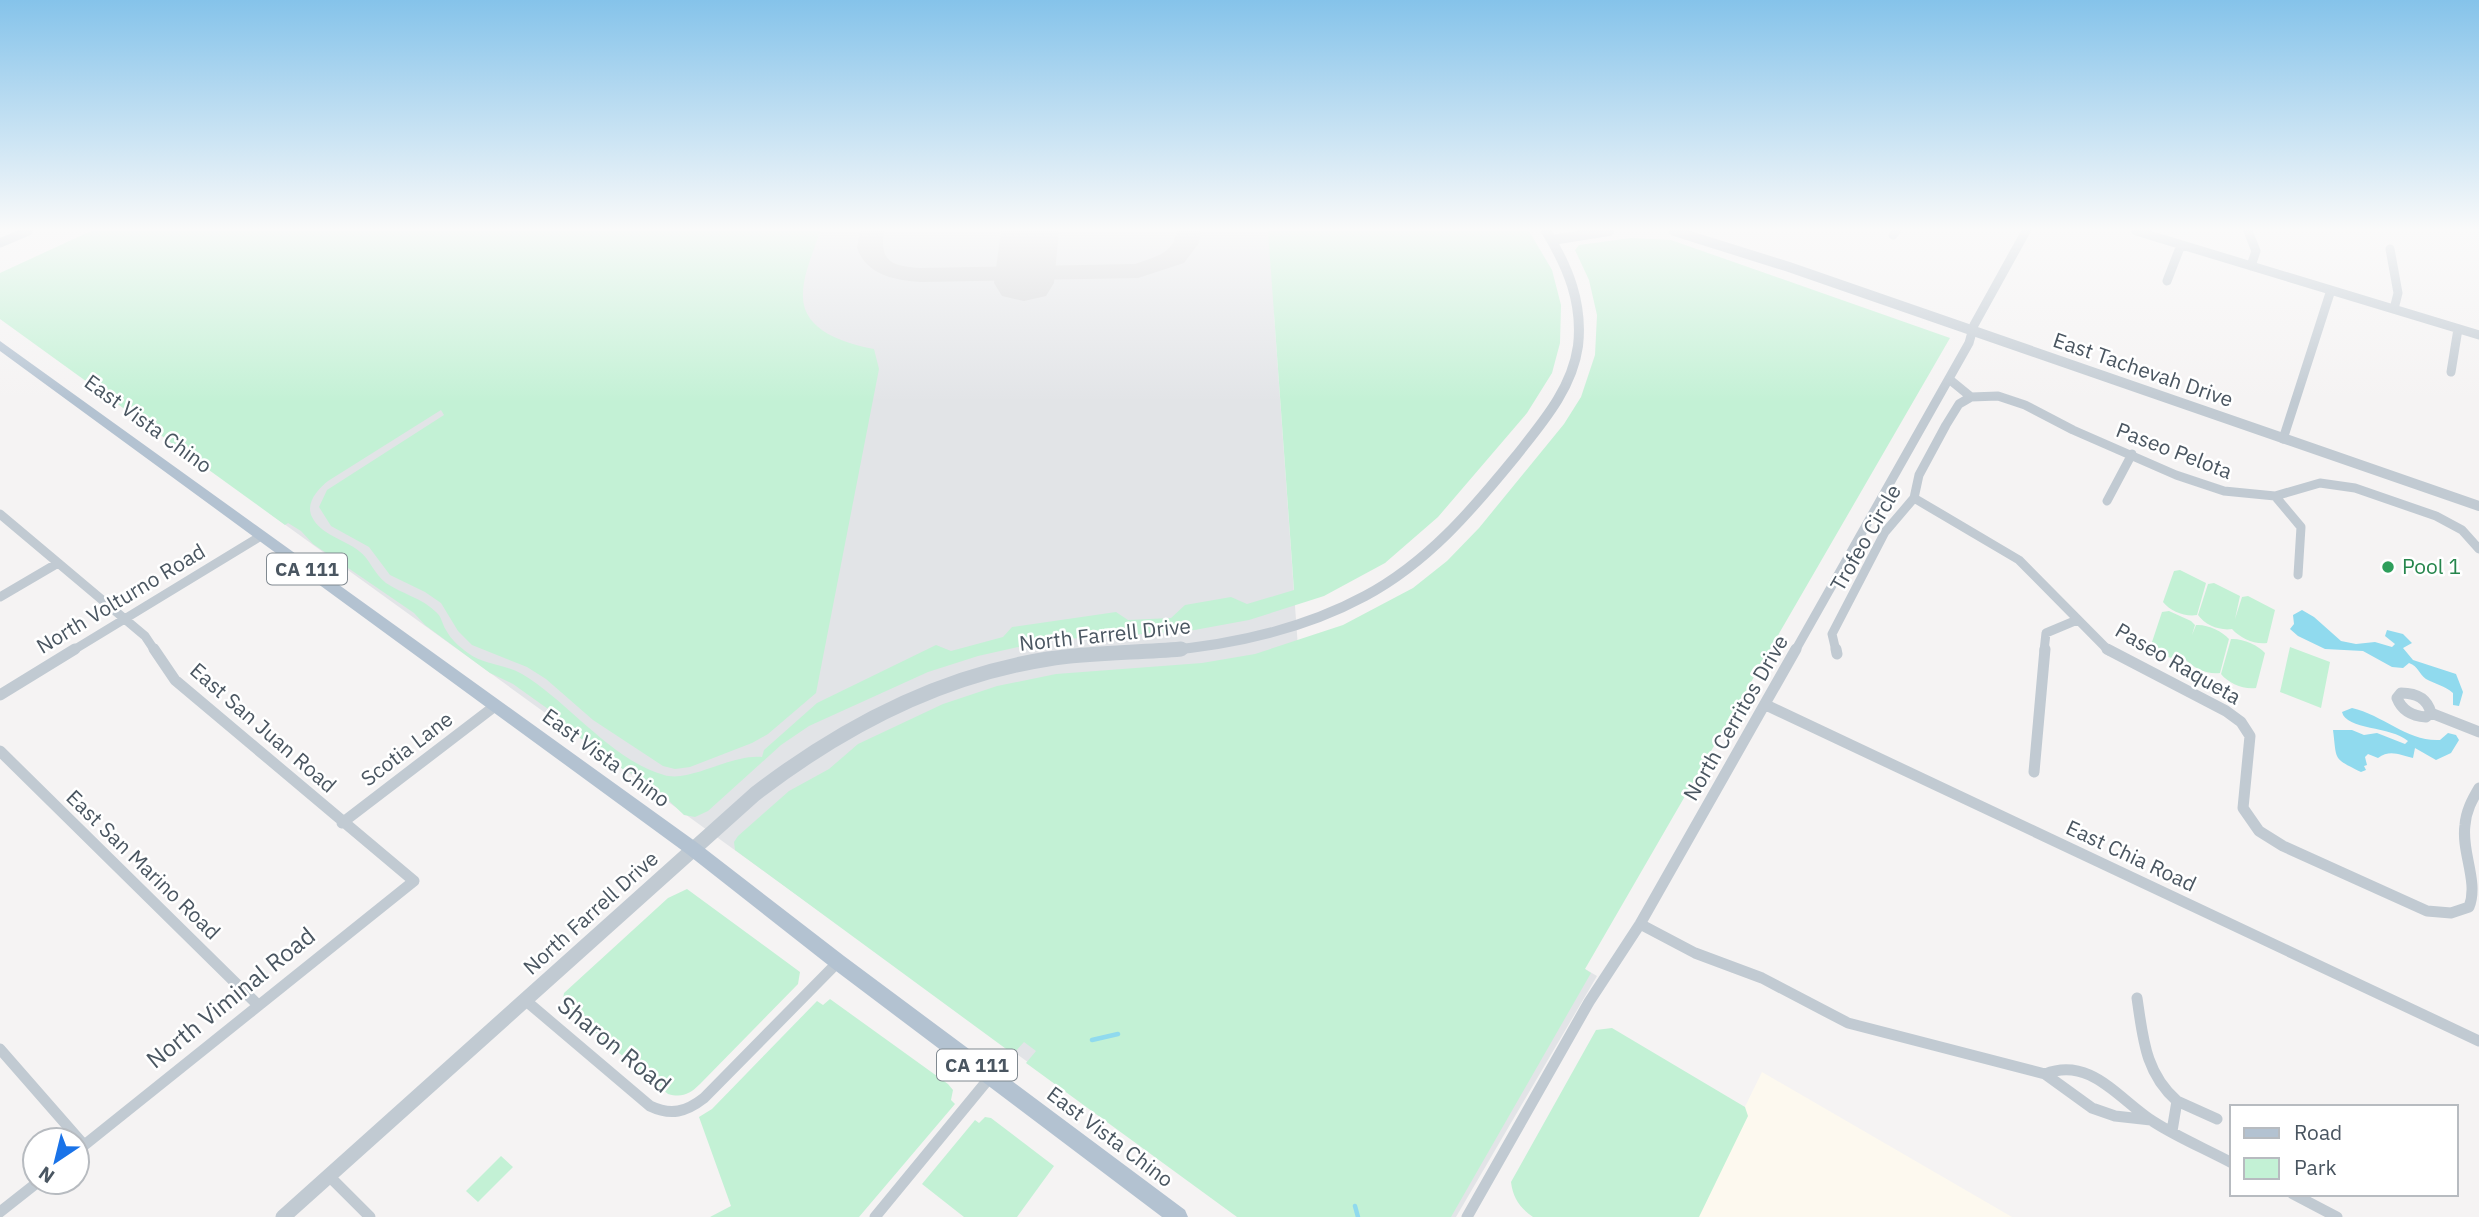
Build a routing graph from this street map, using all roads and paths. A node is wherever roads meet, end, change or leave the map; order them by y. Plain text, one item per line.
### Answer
1 (1575, 288) edge
2 (1846, 288) edge
3 (1995, 288) edge
4 (2324, 288) edge
5 (2397, 288) edge
6 (2331, 290) junction
7 (2394, 309) junction
8 (2458, 329) junction
9 (1972, 331) junction
10 (2479, 335) edge
11 (0, 345) edge
12 (2451, 372) dead end
13 (1949, 379) junction
14 (1970, 397) junction
15 (2283, 439) junction
16 (2133, 454) junction
17 (2275, 496) junction
18 (1914, 498) junction
19 (2107, 501) dead end
20 (2479, 506) edge
21 (0, 514) edge
22 (261, 536) junction
23 (2479, 550) edge
24 (58, 563) junction
25 (2298, 575) dead end
26 (0, 597) edge
27 (125, 619) junction
28 (2077, 620) junction
29 (1838, 654) dead end
30 (0, 695) edge
31 (1766, 705) junction
32 (495, 706) junction
33 (2431, 713) dead end
34 (2479, 732) edge
35 (0, 751) edge
36 (2034, 772) dead end
37 (2479, 788) edge
38 (342, 823) junction
39 (694, 849) junction
40 (414, 881) joint
41 (1640, 924) junction
42 (838, 962) junction
43 (2137, 999) dead end
44 (525, 1000) junction
45 (258, 1005) junction
46 (2479, 1041) edge
47 (0, 1049) edge
48 (2045, 1074) junction
49 (991, 1076) junction
50 (2177, 1101) junction
51 (2217, 1119) dead end
52 (2151, 1120) junction
53 (63, 1126) edge
54 (2172, 1131) junction
55 (91, 1140) edge
56 (2230, 1162) edge
57 (329, 1176) junction
58 (21, 1196) edge
59 (2297, 1196) edge
60 (0, 1213) edge
61 (1168, 1214) edge
62 (284, 1217) edge
63 (370, 1217) edge
64 (875, 1217) edge
65 (1467, 1217) edge
66 (2337, 1217) edge

1 - 39 street, North Farrell Drive
2 - 9 street, East Tachevah Drive
3 - 9 street, North Cerritos Drive
4 - 6 street
5 - 7 street
6 - 7 street
6 - 15 street
7 - 8 street
8 - 10 street
8 - 12 street
9 - 13 street, North Cerritos Drive
9 - 15 street, East Tachevah Drive
11 - 22 main road, East Vista Chino / CA 111
13 - 14 street
13 - 31 street, North Cerritos Drive
14 - 16 street, Paseo Pelota
14 - 18 street, Trofeo Circle
15 - 20 street, East Tachevah Drive
16 - 17 street, Paseo Pelota
16 - 19 street
17 - 23 street, Paseo Pelota
17 - 25 street
18 - 28 street, Paseo Raqueta
18 - 29 street, Trofeo Circle
21 - 24 street, East San Juan Road
22 - 27 street, North Volturno Road
22 - 32 main road, East Vista Chino / CA 111
24 - 26 street
24 - 27 street, East San Juan Road
27 - 30 street, North Volturno Road
27 - 38 street, East San Juan Road
28 - 36 street
28 - 37 street, Paseo Raqueta
31 - 41 street, North Cerritos Drive
31 - 46 street, East Chia Road
32 - 38 street, Scotia Lane
32 - 39 main road, East Vista Chino / CA 111
33 - 34 street
35 - 45 street, East San Marino Road
38 - 40 street, East San Juan Road
39 - 42 main road, East Vista Chino / CA 111
39 - 44 street, North Farrell Drive
40 - 45 street, North Viminal Road
41 - 48 street
41 - 65 street, North Cerritos Drive
42 - 44 street, Sharon Road
42 - 49 main road, East Vista Chino / CA 111
43 - 50 street
44 - 57 street, North Farrell Drive
45 - 55 street, North Viminal Road
47 - 53 street
48 - 52 street
48 - 52 street
49 - 61 main road, East Vista Chino / CA 111
49 - 64 street
50 - 51 street
50 - 54 street
52 - 54 street
54 - 56 street
57 - 62 street, North Farrell Drive
57 - 63 street
58 - 60 street
59 - 66 street

